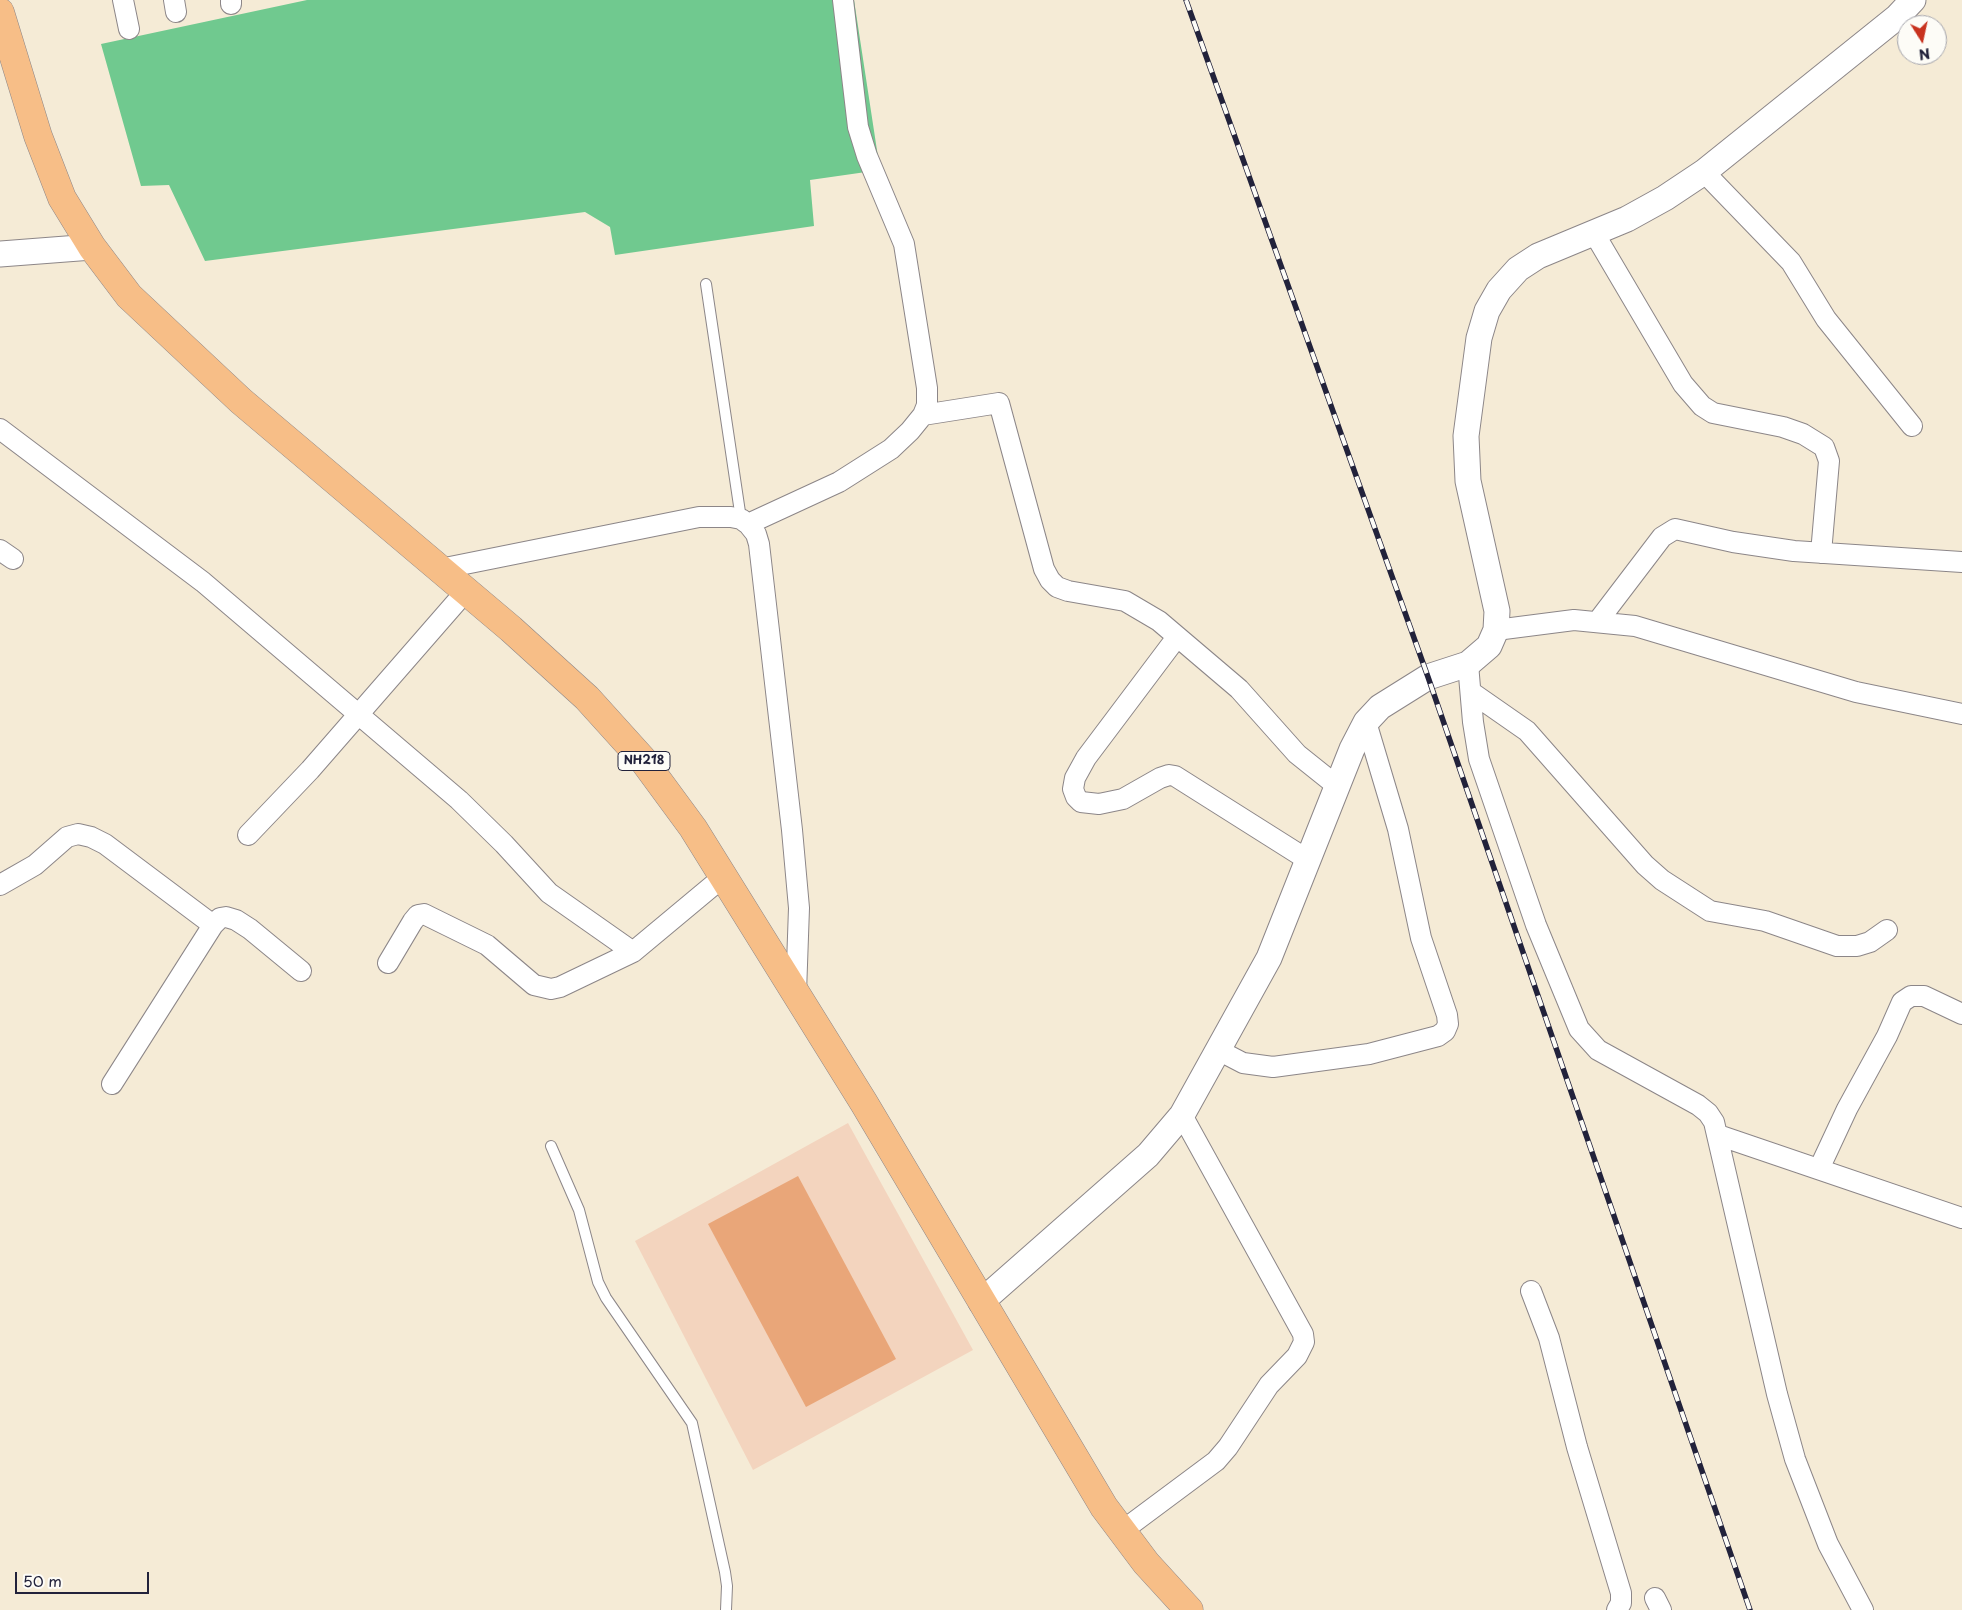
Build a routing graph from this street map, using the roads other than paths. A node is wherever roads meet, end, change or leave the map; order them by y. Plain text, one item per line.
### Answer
1 (123, 0) edge
2 (843, 0) edge
3 (1913, 0) edge
4 (0, 12) edge
5 (129, 29) dead end
6 (1704, 172) junction
7 (1594, 233) junction
8 (92, 247) junction
9 (0, 254) edge
10 (706, 284) dead end
11 (923, 415) junction
12 (1912, 426) dead end
13 (3, 436) edge
14 (745, 522) junction
15 (1821, 553) junction
16 (1962, 562) edge
17 (440, 569) junction
18 (466, 591) junction
19 (1598, 620) junction
20 (1496, 630) junction
21 (1177, 637) junction
22 (1468, 664) junction
23 (1471, 692) junction
24 (357, 714) junction
25 (1962, 714) edge
26 (1366, 722) junction
27 (1337, 786) junction
28 (248, 834) dead end
29 (1308, 860) junction
30 (723, 877) junction
31 (0, 885) edge
32 (213, 925) junction
33 (1887, 930) dead end
34 (633, 952) junction
35 (388, 962) dead end
36 (301, 971) dead end
37 (796, 993) junction
38 (1962, 1014) edge
39 (1218, 1050) junction
40 (112, 1084) dead end
41 (1182, 1114) junction
42 (1718, 1135) junction
43 (551, 1146) dead end
44 (1819, 1169) junction
45 (1962, 1218) edge
46 (1531, 1290) dead end
47 (981, 1302) junction
48 (1122, 1530) junction
49 (726, 1610) edge
50 (1189, 1610) edge
51 (1617, 1610) edge
52 (1863, 1610) edge

1 - 5 street
2 - 11 street
3 - 6 street
4 - 8 highway, NH218
6 - 7 street
6 - 12 street
7 - 15 street
7 - 20 street
8 - 9 street
8 - 17 highway, NH218
10 - 14 lane
11 - 14 street
11 - 21 street
13 - 24 street
14 - 17 street
14 - 37 street
15 - 16 street
15 - 19 street
17 - 18 highway, NH218
18 - 24 street
18 - 30 highway, NH218
19 - 20 street
19 - 25 street
20 - 22 street
21 - 27 street
21 - 29 street
22 - 23 street
22 - 26 street
23 - 33 street
23 - 42 street
24 - 28 street
24 - 34 street
26 - 27 street
26 - 39 street
27 - 29 street
29 - 39 street
30 - 34 street
30 - 37 highway, NH218
31 - 32 street
32 - 36 street
32 - 40 street
34 - 35 street
37 - 47 highway, NH218
38 - 44 street
39 - 41 street
41 - 47 street
41 - 48 street
42 - 44 street
42 - 52 street
43 - 49 lane
44 - 45 street
46 - 51 street
47 - 48 highway, NH218
48 - 50 highway, NH218

